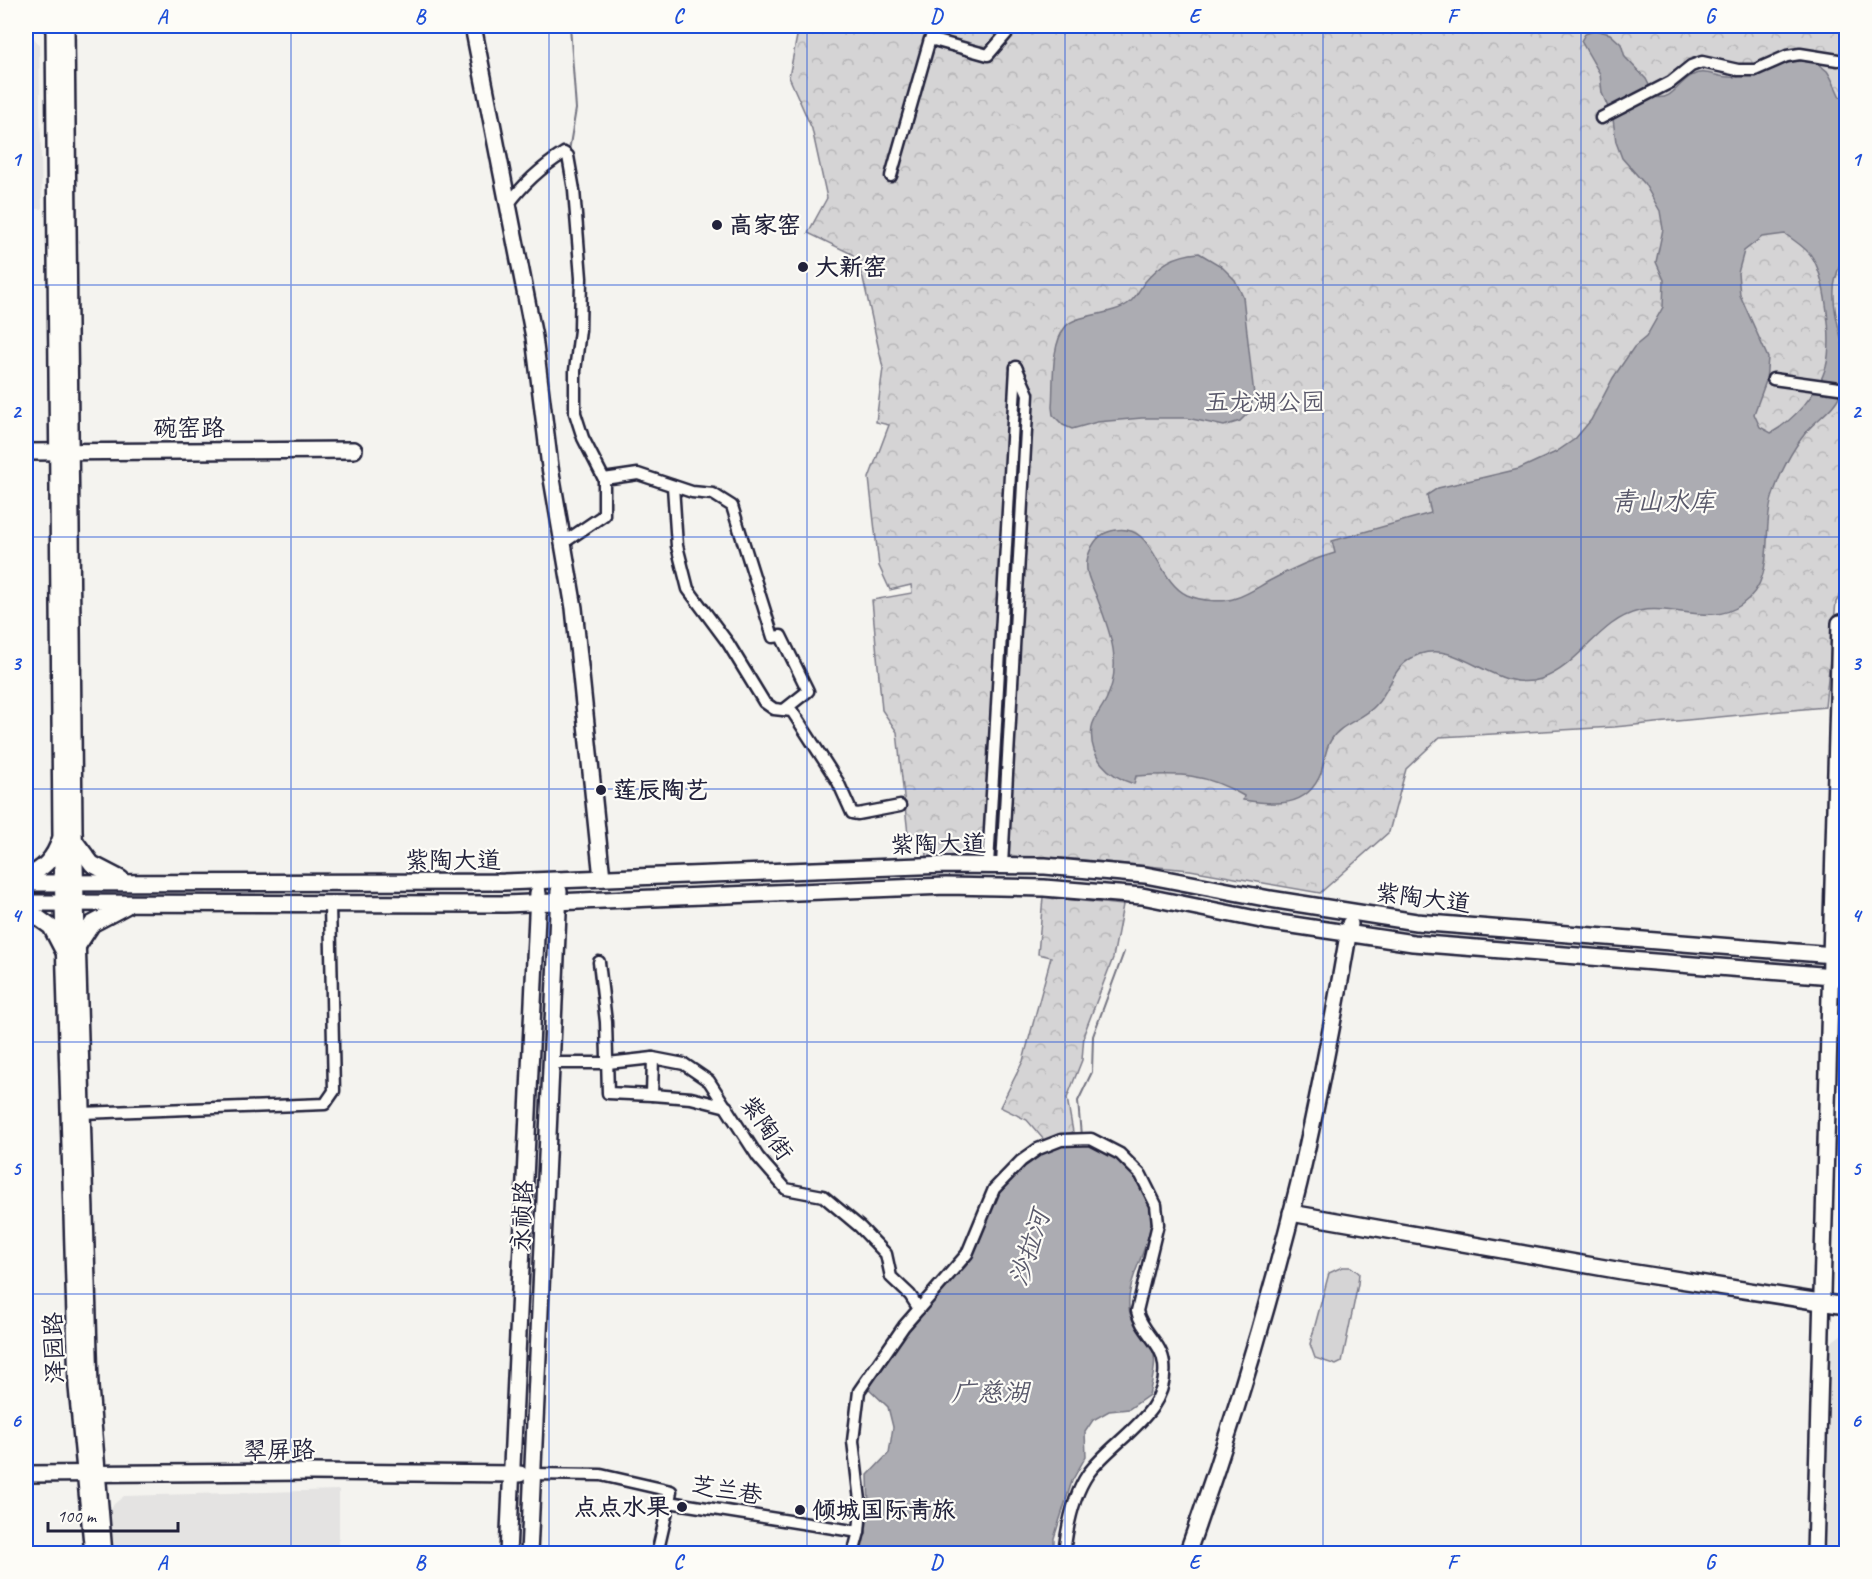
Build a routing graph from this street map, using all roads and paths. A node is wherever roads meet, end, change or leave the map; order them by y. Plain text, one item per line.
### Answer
1 (54, 26) edge
2 (66, 26) edge
3 (473, 26) edge
4 (1013, 26) edge
5 (1838, 60) dead end
6 (1601, 118) dead end
7 (891, 176) dead end
8 (508, 205) junction
9 (1773, 379) dead end
10 (1846, 390) edge
11 (354, 450) dead end
12 (26, 452) edge
13 (64, 452) junction
14 (604, 479) junction
15 (673, 486) junction
16 (563, 543) junction
17 (1840, 623) dead end
18 (1841, 707) edge
19 (784, 710) junction
20 (900, 806) dead end
21 (68, 837) junction
22 (995, 865) junction
23 (26, 877) edge
24 (602, 878) junction
25 (560, 880) junction
26 (539, 881) junction
27 (26, 883) edge
28 (69, 883) junction
29 (139, 883) junction
30 (559, 901) junction
31 (538, 902) junction
32 (26, 903) edge
33 (70, 903) junction
34 (137, 903) junction
35 (330, 904) junction
36 (26, 909) edge
37 (1357, 913) junction
38 (1353, 934) junction
39 (71, 951) junction
40 (1829, 954) junction
41 (1846, 956) edge
42 (599, 962) dead end
43 (1828, 976) junction
44 (1846, 977) edge
45 (653, 1058) junction
46 (551, 1063) junction
47 (608, 1063) junction
48 (652, 1095) junction
49 (727, 1107) junction
50 (82, 1113) junction
51 (1296, 1214) junction
52 (1821, 1302) junction
53 (1846, 1306) edge
54 (919, 1309) junction
55 (26, 1474) edge
56 (511, 1474) junction
57 (532, 1474) junction
58 (90, 1475) junction
59 (669, 1502) junction
60 (859, 1532) junction
61 (1193, 1553) edge
62 (93, 1554) edge
63 (104, 1554) edge
64 (508, 1554) edge
65 (529, 1554) edge
66 (657, 1554) edge
67 (853, 1554) edge
68 (1064, 1554) edge
69 (1815, 1554) edge

1 - 13 street, 泽园路
2 - 13 street, 泽园路
3 - 8 street
4 - 7 street
5 - 6 street
8 - 14 street
8 - 16 street
9 - 10 street
11 - 13 street, 碗窑路
12 - 13 street, 碗窑路
13 - 21 street, 泽园路
14 - 15 street
14 - 16 street
15 - 19 street
15 - 19 street
16 - 24 street
17 - 18 street
18 - 40 street
19 - 20 street
21 - 23 street
21 - 28 street, 泽园路
21 - 29 street
22 - 22 street
22 - 24 street, 紫陶大道
22 - 37 street, 紫陶大道
24 - 25 street, 紫陶大道
25 - 26 street, 紫陶大道
25 - 30 street, 永祯路
26 - 29 street, 紫陶大道
26 - 31 street, 永祯路
27 - 28 street, 紫陶大道
28 - 29 street, 紫陶大道
28 - 33 street, 泽园路
30 - 31 street, 紫陶大道
30 - 38 street, 紫陶大道
30 - 46 street, 永祯路
31 - 35 street, 紫陶大道
31 - 56 street, 永祯路
32 - 33 street, 紫陶大道
33 - 34 street, 紫陶大道
33 - 39 street, 泽园路
34 - 35 street, 紫陶大道
34 - 39 street
35 - 50 street
36 - 39 street
37 - 38 street
37 - 40 street, 紫陶大道
38 - 43 street, 紫陶大道
38 - 51 street
39 - 50 street, 泽园路
39 - 58 street, 泽园路
40 - 41 street, 紫陶大道
40 - 43 street
42 - 47 street
43 - 44 street, 紫陶大道
43 - 52 street
45 - 47 street, 紫陶街
45 - 48 street
45 - 49 street, 紫陶街
46 - 47 street, 紫陶街
46 - 57 street, 永祯路
47 - 48 street
48 - 49 street
49 - 54 street, 紫陶街
50 - 58 street, 泽园路
51 - 52 street
51 - 61 street
52 - 53 street
52 - 69 street
54 - 60 street
54 - 68 street
55 - 58 street, 翠屏路
56 - 57 street, 翠屏路
56 - 58 street, 翠屏路
56 - 64 street, 永祯路
57 - 59 street, 芝兰巷
57 - 65 street, 永祯路
58 - 62 street, 泽园路
58 - 63 street, 泽园路
59 - 60 street, 芝兰巷
59 - 66 street
60 - 67 street

